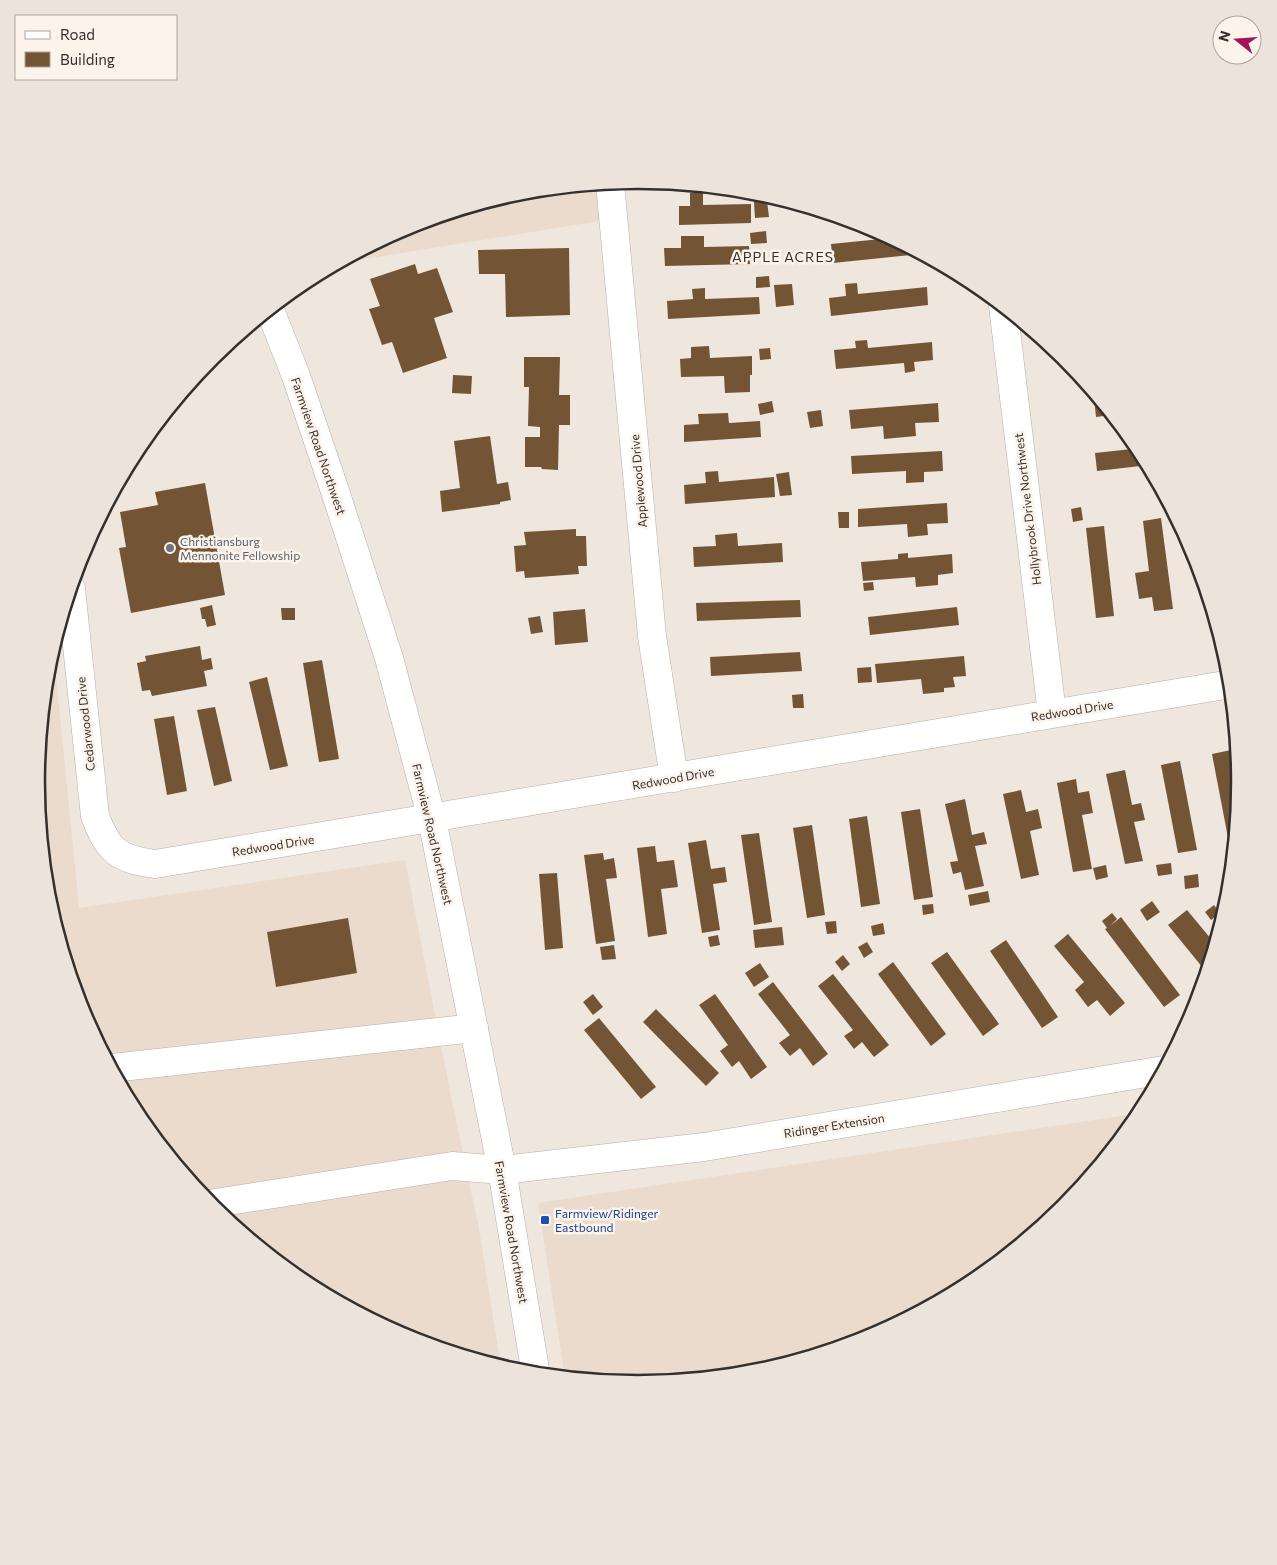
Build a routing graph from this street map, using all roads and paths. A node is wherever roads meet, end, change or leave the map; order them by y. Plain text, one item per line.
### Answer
1 (611, 190) edge
2 (1004, 315) edge
3 (272, 316) edge
4 (73, 604) edge
5 (1224, 685) edge
6 (1052, 713) junction
7 (674, 778) junction
8 (432, 819) junction
9 (116, 852) joint
10 (474, 1028) junction
11 (118, 1067) edge
12 (1156, 1071) edge
13 (502, 1170) junction
14 (219, 1202) edge
15 (535, 1367) edge

1 - 7 street, Applewood Drive
2 - 6 street, Hollybrook Drive Northwest
3 - 8 street, Farmview Road Northwest
4 - 9 street, Cedarwood Drive
5 - 6 street, Redwood Drive
6 - 7 street, Redwood Drive
7 - 8 street, Redwood Drive
8 - 9 street, Redwood Drive
8 - 10 street, Farmview Road Northwest
10 - 11 street
10 - 13 street, Farmview Road Northwest
12 - 13 street, Ridinger Extension
13 - 14 street, Ridinger Extension
13 - 15 street, Farmview Road Northwest

